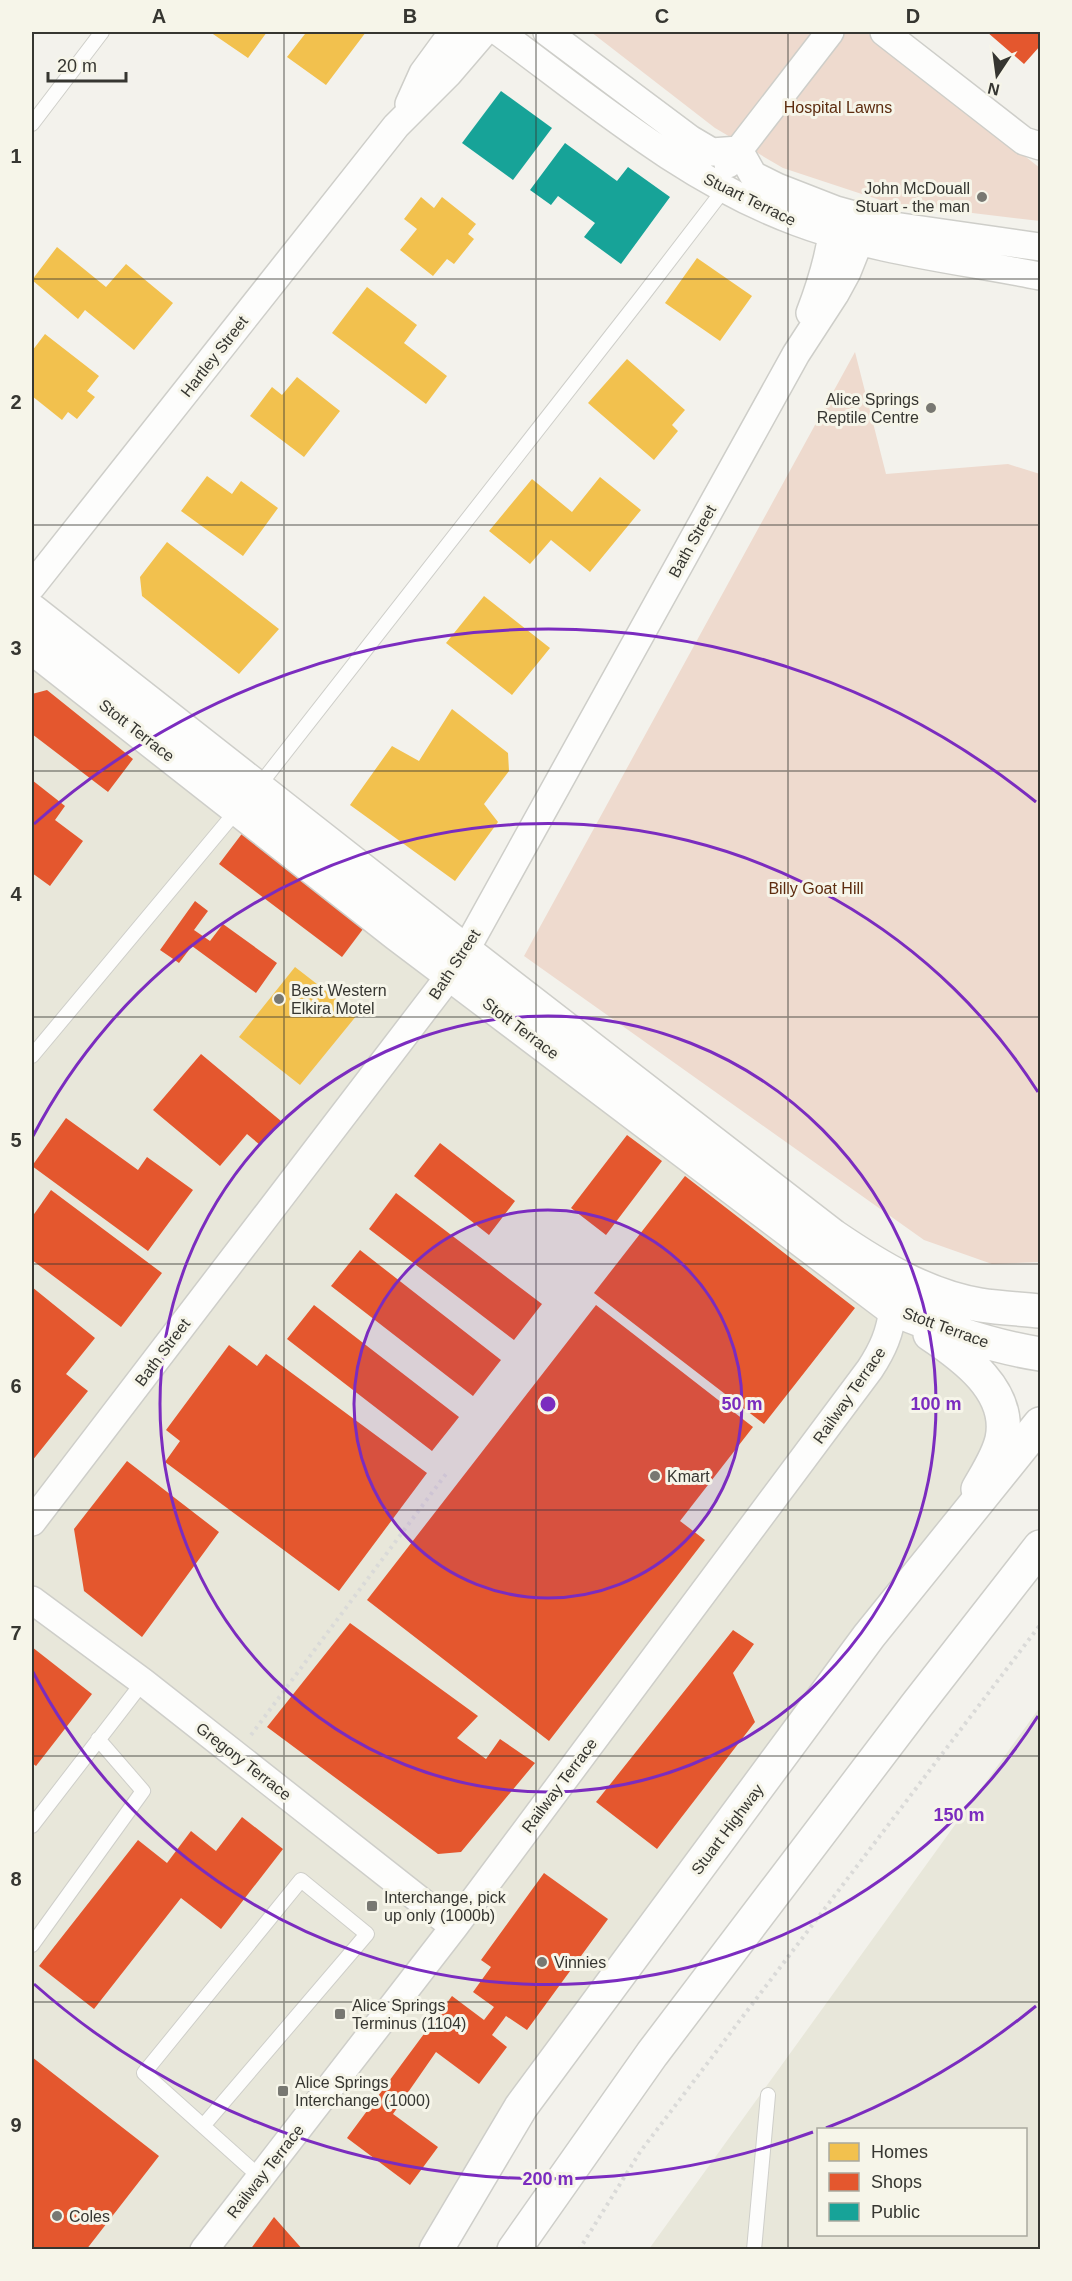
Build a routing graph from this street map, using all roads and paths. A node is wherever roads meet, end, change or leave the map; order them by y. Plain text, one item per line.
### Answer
1 (102, 32) edge
2 (453, 32) edge
3 (484, 32) edge
4 (499, 32) edge
5 (547, 32) edge
6 (830, 32) edge
7 (884, 32) edge
8 (32, 124) edge
9 (396, 126) junction
10 (1041, 146) edge
11 (739, 150) junction
12 (720, 185) junction
13 (834, 222) junction
14 (866, 231) junction
15 (1041, 247) edge
16 (1041, 276) edge
17 (796, 354) junction
18 (32, 586) edge
19 (32, 610) edge
20 (32, 647) edge
21 (248, 798) junction
22 (458, 962) junction
23 (32, 1056) edge
24 (1041, 1292) edge
25 (978, 1304) junction
26 (893, 1309) junction
27 (1041, 1311) edge
28 (1041, 1354) edge
29 (1041, 1424) edge
30 (446, 1474) dead end
31 (32, 1522) edge
32 (956, 1530) junction
33 (1041, 1547) edge
34 (32, 1600) edge
35 (1041, 1625) edge
36 (143, 1682) junction
37 (98, 1739) junction
38 (236, 1755) junction
39 (32, 1826) edge
40 (454, 1927) junction
41 (32, 1945) edge
42 (768, 2096) dead end
43 (203, 2126) junction
44 (260, 2177) junction
45 (204, 2250) edge
46 (436, 2250) edge
47 (514, 2250) edge
48 (579, 2250) edge
49 (754, 2250) edge

1 - 8 lane
2 - 9 street, Hartley Street
3 - 9 street, Hartley Street
4 - 12 street, Stuart Terrace
5 - 11 street, Stuart Terrace
6 - 11 street
7 - 10 street
9 - 18 street, Hartley Street
11 - 12 street
11 - 13 street, Stuart Terrace
12 - 13 street, Stuart Terrace
12 - 21 lane
13 - 14 street, Stuart Terrace
13 - 17 street, Bath Street
14 - 15 street, Stuart Terrace
14 - 16 street, Stuart Terrace
14 - 17 street, Bath Street
17 - 22 street, Bath Street
19 - 21 main road, Stott Terrace
20 - 21 main road, Stott Terrace
21 - 22 main road, Stott Terrace
21 - 23 lane
22 - 25 main road, Stott Terrace
22 - 26 main road, Stott Terrace
22 - 31 street, Bath Street
24 - 25 main road
25 - 27 main road, Stott Terrace
26 - 28 main road, Stott Terrace
26 - 32 main road
26 - 40 street, Railway Terrace
29 - 32 main road, Stuart Highway
30 - 38 path
32 - 46 main road, Stuart Highway
33 - 47 main road
34 - 36 street, Gregory Terrace
35 - 48 path
36 - 37 lane
36 - 38 street, Gregory Terrace
37 - 39 lane
37 - 41 lane
38 - 40 street, Gregory Terrace
40 - 44 street, Railway Terrace
42 - 49 lane
43 - 43 lane
43 - 44 lane
44 - 45 street, Railway Terrace

